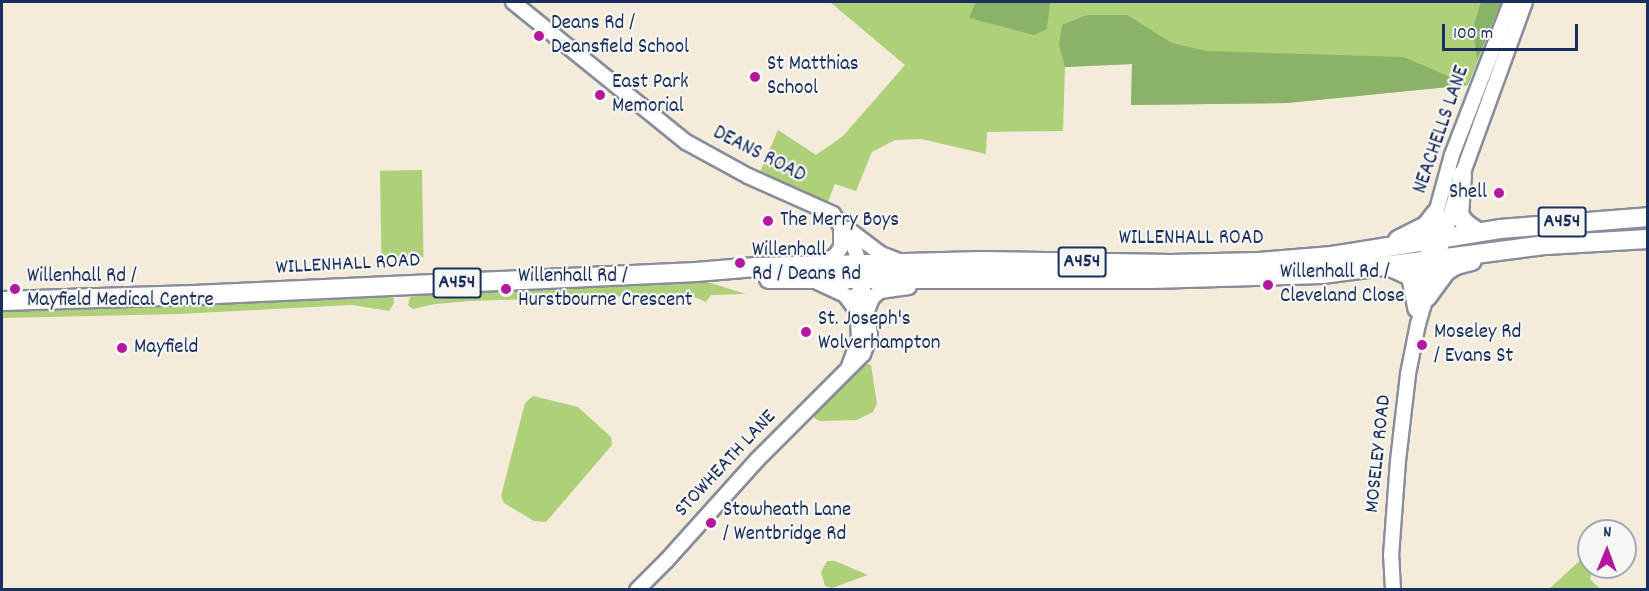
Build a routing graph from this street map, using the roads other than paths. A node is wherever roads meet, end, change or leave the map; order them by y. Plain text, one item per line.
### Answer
1 (513, 2) edge
2 (1517, 4) edge
3 (1472, 102) junction
4 (1488, 108) junction
5 (1462, 175) junction
6 (1436, 213) junction
7 (1647, 217) edge
8 (841, 225) junction
9 (1478, 232) junction
10 (1647, 239) edge
11 (1546, 245) junction
12 (1435, 249) junction
13 (1332, 256) junction
14 (905, 262) junction
15 (1384, 265) junction
16 (859, 271) junction
17 (815, 273) junction
18 (967, 278) junction
19 (2, 301) edge
20 (1420, 310) junction
21 (862, 311) junction
22 (637, 590) edge
23 (1393, 590) edge

1 - 8 street, DEANS ROAD
2 - 3 street, NEACHELLS LANE
2 - 4 street, NEACHELLS LANE
3 - 4 street
3 - 6 street, NEACHELLS LANE
4 - 5 street, NEACHELLS LANE
5 - 9 highway
5 - 12 street, NEACHELLS LANE
6 - 12 street, NEACHELLS LANE
6 - 13 highway
7 - 9 highway, WILLENHALL ROAD / A454
8 - 14 street
8 - 16 street, DEANS ROAD
8 - 17 street
9 - 12 highway, WILLENHALL ROAD / A454
10 - 11 highway, WILLENHALL ROAD / A454
11 - 12 highway, WILLENHALL ROAD / A454
11 - 20 highway
12 - 13 highway, WILLENHALL ROAD / A454
12 - 15 highway, WILLENHALL ROAD / A454
12 - 20 street, MOSELEY ROAD
13 - 14 highway, WILLENHALL ROAD / A454
14 - 16 highway, WILLENHALL ROAD / A454
15 - 18 highway, WILLENHALL ROAD / A454
15 - 20 highway
16 - 17 highway, WILLENHALL ROAD / A454
16 - 18 highway, WILLENHALL ROAD / A454
16 - 21 street, STOWHEATH LANE
17 - 19 highway, WILLENHALL ROAD / A454
17 - 21 street
18 - 21 street
20 - 23 street, MOSELEY ROAD
21 - 22 street, STOWHEATH LANE

